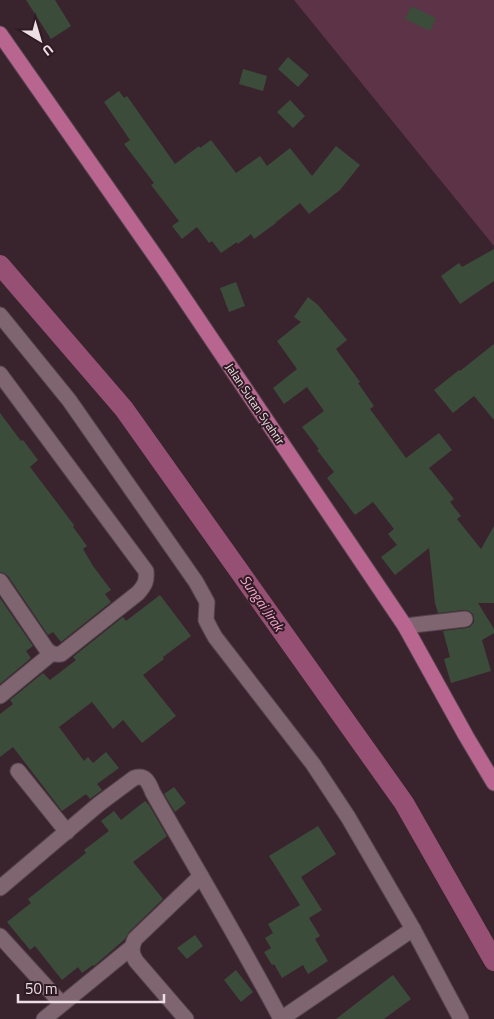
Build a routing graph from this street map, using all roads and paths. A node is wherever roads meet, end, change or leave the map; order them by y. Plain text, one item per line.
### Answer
1 (0, 34) edge
2 (3, 324) edge
3 (0, 374) edge
4 (0, 581) edge
5 (465, 619) dead end
6 (405, 626) junction
7 (51, 654) junction
8 (0, 696) edge
9 (18, 771) dead end
10 (494, 783) edge
11 (67, 832) junction
12 (200, 876) junction
13 (0, 888) edge
14 (413, 929) junction
15 (0, 936) edge
16 (132, 947) junction
17 (62, 1004) junction
18 (44, 1019) edge
19 (186, 1019) edge
20 (281, 1019) edge
21 (461, 1019) edge

1 - 6 main road, Jalan Sutan Syahrir
2 - 14 street
3 - 7 street
4 - 7 street
5 - 6 street
6 - 10 main road, Jalan Sutan Syahrir
7 - 8 street
9 - 11 street
11 - 12 street
11 - 13 street
12 - 16 street
12 - 20 street
14 - 20 street
14 - 21 street
15 - 17 street
16 - 17 street
16 - 19 street
17 - 18 street

